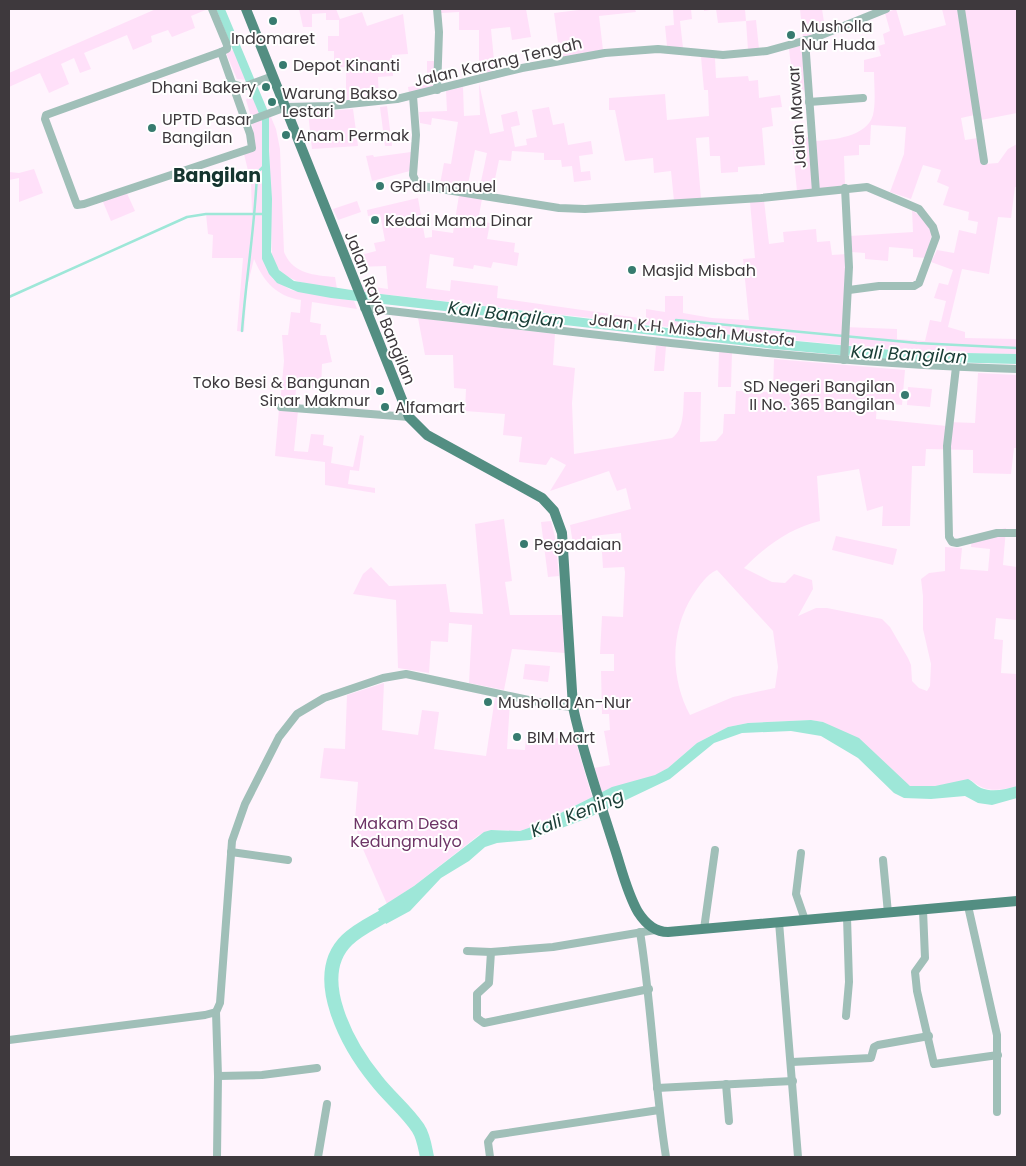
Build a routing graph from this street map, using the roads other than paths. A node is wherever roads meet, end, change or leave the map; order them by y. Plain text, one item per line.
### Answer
1 (212, 9) edge
2 (246, 9) edge
3 (437, 9) edge
4 (886, 9) edge
5 (961, 9) edge
6 (805, 40) junction
7 (221, 52) junction
8 (273, 76) junction
9 (233, 84) junction
10 (245, 86) junction
11 (437, 90) junction
12 (413, 96) junction
13 (237, 97) junction
14 (863, 98) dead end
15 (809, 102) junction
16 (286, 108) junction
17 (246, 122) junction
18 (984, 161) dead end
19 (845, 188) junction
20 (816, 192) junction
21 (848, 290) junction
22 (364, 306) junction
23 (844, 358) junction
24 (956, 367) junction
25 (1017, 369) edge
26 (281, 407) dead end
27 (409, 418) junction
28 (1017, 533) edge
29 (573, 707) junction
30 (715, 850) dead end
31 (231, 852) junction
32 (801, 852) dead end
33 (288, 860) dead end
34 (883, 860) dead end
35 (1017, 901) edge
36 (968, 906) junction
37 (924, 910) junction
38 (888, 913) junction
39 (847, 916) junction
40 (805, 920) junction
41 (779, 922) junction
42 (704, 929) junction
43 (655, 930) junction
44 (640, 932) junction
45 (467, 951) dead end
46 (491, 952) junction
47 (649, 990) junction
48 (216, 1012) junction
49 (846, 1016) dead end
50 (928, 1036) junction
51 (9, 1040) edge
52 (998, 1055) junction
53 (792, 1062) junction
54 (317, 1068) dead end
55 (218, 1076) junction
56 (793, 1081) junction
57 (726, 1084) junction
58 (657, 1088) junction
59 (327, 1104) dead end
60 (659, 1110) junction
61 (998, 1112) dead end
62 (730, 1121) dead end
63 (216, 1157) edge
64 (318, 1157) edge
65 (490, 1157) edge
66 (666, 1157) edge
67 (798, 1157) edge

1 - 7 street
2 - 8 main road, Jalan Raya Bangilan
3 - 11 street
4 - 6 street, Jalan Karang Tengah
5 - 18 street
6 - 11 street, Jalan Karang Tengah
6 - 15 street, Jalan Mawar
7 - 9 street
7 - 17 street
8 - 10 street
8 - 16 main road, Jalan Raya Bangilan
9 - 10 street
9 - 13 street
10 - 13 street
11 - 12 street, Jalan Karang Tengah
12 - 16 street, Jalan Karang Tengah
12 - 20 street
13 - 17 street
14 - 15 street
15 - 20 street, Jalan Mawar
16 - 17 street, Jalan Karang Tengah
16 - 22 main road, Jalan Raya Bangilan
19 - 20 street
19 - 21 street
19 - 21 street
21 - 23 street
22 - 23 street, Jalan K.H. Misbah Mustofa
22 - 27 main road, Jalan Raya Bangilan
23 - 24 street, Jalan K.H. Misbah Mustofa
24 - 25 street, Jalan K.H. Misbah Mustofa
24 - 28 street
26 - 27 street
27 - 29 main road, Jalan Raya Bangilan
29 - 31 street
29 - 43 main road, Jalan Raya Bangilan
30 - 42 street
31 - 33 street
31 - 48 street
32 - 40 street
34 - 38 street
35 - 36 main road
36 - 37 main road
36 - 52 street
37 - 38 main road
37 - 50 street
38 - 39 main road
39 - 40 main road
39 - 49 street
40 - 41 main road
41 - 42 main road
41 - 53 street
42 - 43 main road
43 - 44 street
44 - 46 street
44 - 47 street
45 - 46 street
46 - 47 street
47 - 58 street
48 - 51 street
48 - 55 street
50 - 52 street
50 - 53 street
52 - 61 street
53 - 56 street
54 - 55 street
55 - 63 street
56 - 57 street
56 - 67 street
57 - 58 street
57 - 62 street
58 - 60 street
59 - 64 street
60 - 65 street
60 - 66 street

